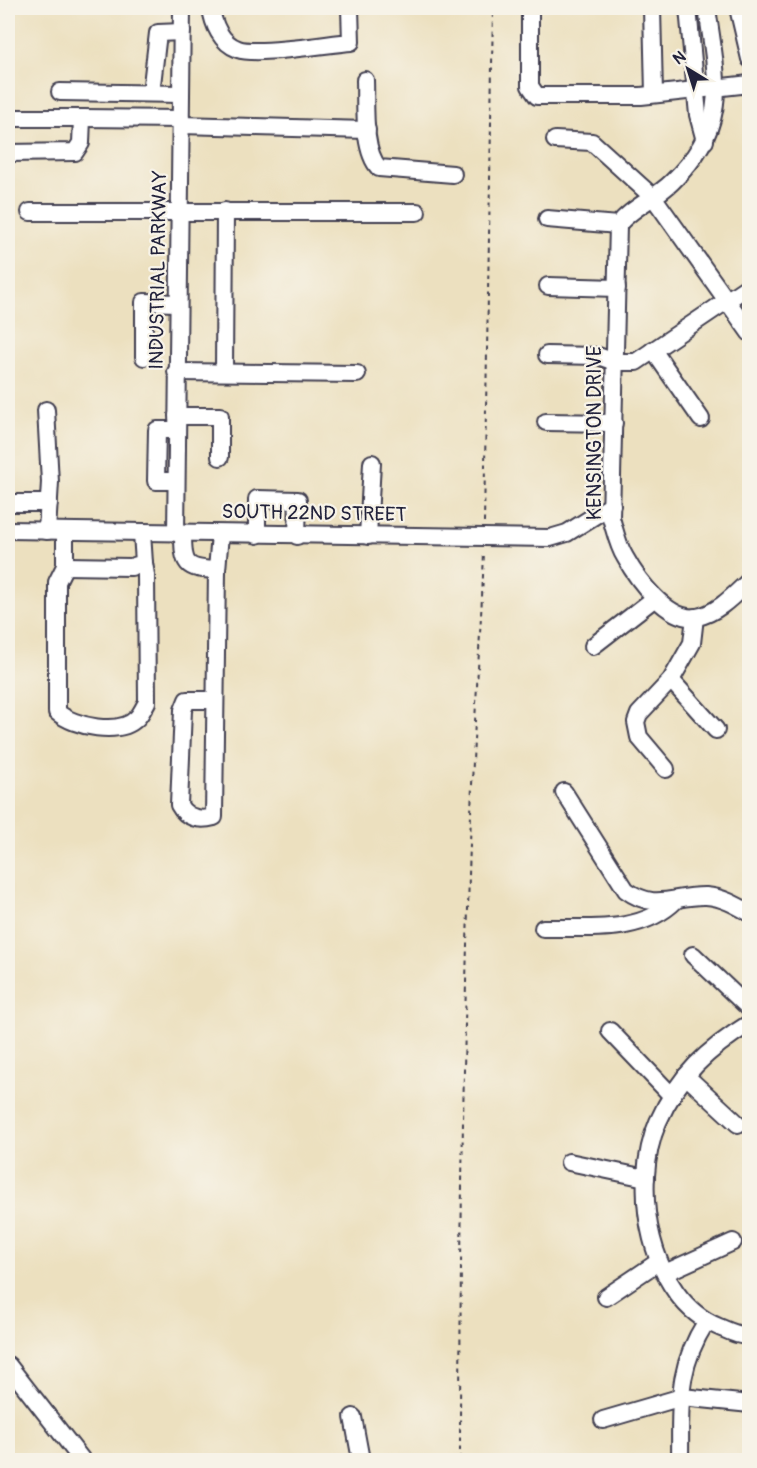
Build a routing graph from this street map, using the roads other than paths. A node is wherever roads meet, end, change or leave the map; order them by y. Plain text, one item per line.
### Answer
1 (182, 8) edge
2 (201, 8) edge
3 (211, 8) edge
4 (350, 8) edge
5 (530, 8) edge
6 (652, 8) edge
7 (688, 8) edge
8 (707, 8) edge
9 (738, 8) edge
10 (182, 32) junction
11 (750, 59) edge
12 (364, 80) dead end
13 (750, 84) edge
14 (718, 89) junction
15 (696, 91) junction
16 (60, 92) dead end
17 (151, 93) junction
18 (181, 94) junction
19 (654, 94) junction
20 (82, 117) junction
21 (8, 118) edge
22 (181, 122) junction
23 (367, 130) junction
24 (555, 140) dead end
25 (705, 141) junction
26 (8, 153) edge
27 (453, 174) dead end
28 (654, 198) junction
29 (30, 212) dead end
30 (180, 212) junction
31 (225, 212) junction
32 (417, 212) dead end
33 (547, 219) dead end
34 (618, 225) junction
35 (750, 285) edge
36 (548, 286) dead end
37 (617, 288) junction
38 (727, 301) junction
39 (177, 303) junction
40 (750, 333) edge
41 (653, 350) junction
42 (547, 355) dead end
43 (144, 357) dead end
44 (615, 362) junction
45 (176, 372) junction
46 (224, 372) junction
47 (357, 374) dead end
48 (46, 410) dead end
49 (701, 418) dead end
50 (546, 422) dead end
51 (177, 423) junction
52 (614, 423) junction
53 (220, 457) dead end
54 (372, 462) dead end
55 (49, 503) junction
56 (8, 505) edge
57 (612, 505) junction
58 (8, 530) edge
59 (47, 531) junction
60 (65, 532) junction
61 (142, 533) junction
62 (180, 533) junction
63 (220, 534) junction
64 (257, 535) junction
65 (297, 536) junction
66 (368, 536) junction
67 (144, 563) junction
68 (65, 566) junction
69 (218, 570) junction
70 (750, 580) edge
71 (655, 598) junction
72 (695, 617) junction
73 (593, 646) dead end
74 (671, 680) junction
75 (215, 699) junction
76 (716, 730) dead end
77 (666, 769) dead end
78 (564, 792) dead end
79 (675, 900) junction
80 (750, 913) edge
81 (543, 928) dead end
82 (693, 955) dead end
83 (750, 1009) edge
84 (750, 1023) edge
85 (610, 1031) dead end
86 (686, 1076) junction
87 (672, 1096) junction
88 (738, 1124) dead end
89 (569, 1162) dead end
90 (646, 1178) junction
91 (733, 1242) dead end
92 (661, 1268) junction
93 (606, 1297) dead end
94 (706, 1322) junction
95 (750, 1335) edge
96 (8, 1365) edge
97 (682, 1397) junction
98 (750, 1404) edge
99 (353, 1418) dead end
100 (603, 1420) dead end
101 (82, 1461) edge
102 (361, 1461) edge
103 (680, 1461) edge

1 - 2 street
1 - 10 street, INDUSTRIAL PARKWAY
3 - 4 street
5 - 19 street
6 - 19 street
7 - 15 street
8 - 14 street
9 - 11 street
10 - 17 street
10 - 18 street, INDUSTRIAL PARKWAY
12 - 23 street
13 - 14 street
14 - 15 street
14 - 25 street
15 - 19 street
15 - 25 street
16 - 17 street
17 - 18 street
18 - 22 street, INDUSTRIAL PARKWAY
20 - 21 street
20 - 22 street
20 - 26 street
22 - 23 street
22 - 30 street, INDUSTRIAL PARKWAY
23 - 27 street
24 - 28 street
25 - 28 street
28 - 34 street
28 - 38 street
29 - 30 street
30 - 31 street
30 - 39 street, INDUSTRIAL PARKWAY
31 - 32 street
31 - 46 street
33 - 34 street
34 - 37 street, KENSINGTON DRIVE
35 - 38 street
36 - 37 street
37 - 44 street, KENSINGTON DRIVE
38 - 40 street
38 - 41 street
39 - 43 street
39 - 45 street, INDUSTRIAL PARKWAY
41 - 44 street
41 - 49 street
42 - 44 street
44 - 52 street, KENSINGTON DRIVE
45 - 46 street
45 - 51 street, INDUSTRIAL PARKWAY
46 - 47 street
48 - 55 street
50 - 52 street
51 - 53 street
51 - 62 street, INDUSTRIAL PARKWAY
52 - 57 street, KENSINGTON DRIVE
54 - 66 street
55 - 56 street
55 - 59 street
57 - 66 street, SOUTH 22ND STREET
57 - 71 street, KENSINGTON DRIVE
58 - 59 street, SOUTH 22ND STREET
59 - 60 street, SOUTH 22ND STREET
60 - 61 street, SOUTH 22ND STREET
60 - 68 street
61 - 62 street, SOUTH 22ND STREET
61 - 67 street
62 - 63 street, SOUTH 22ND STREET
62 - 69 street, INDUSTRIAL PARKWAY
63 - 64 street, SOUTH 22ND STREET
63 - 69 street
64 - 65 street, SOUTH 22ND STREET
64 - 65 street
65 - 66 street, SOUTH 22ND STREET
67 - 68 street
67 - 68 street
69 - 75 street
70 - 72 street
71 - 72 street, KENSINGTON DRIVE
71 - 73 street
72 - 74 street
74 - 76 street
74 - 77 street
75 - 75 street
78 - 79 street
79 - 80 street
79 - 81 street
82 - 83 street
84 - 86 street
85 - 87 street
86 - 87 street
86 - 88 street
87 - 90 street
89 - 90 street
90 - 92 street
91 - 92 street
92 - 93 street
92 - 94 street
94 - 95 street
94 - 97 street
96 - 101 street
97 - 98 street
97 - 100 street
97 - 103 street
99 - 102 street

